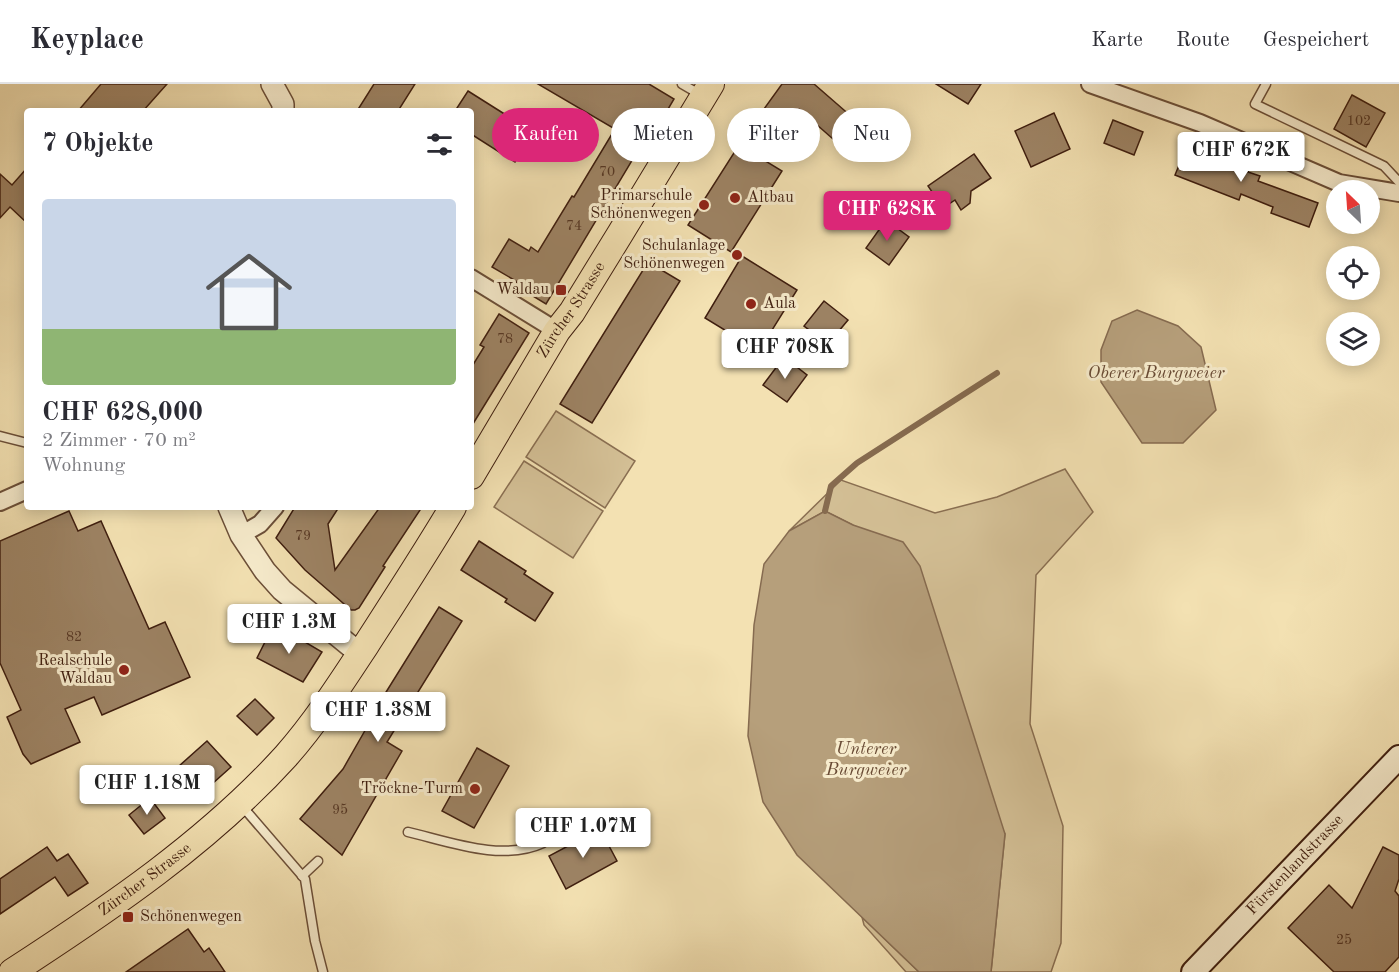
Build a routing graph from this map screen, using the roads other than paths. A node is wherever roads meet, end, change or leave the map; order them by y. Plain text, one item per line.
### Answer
1 (272, 84) edge
2 (1090, 84) edge
3 (1266, 84) edge
4 (699, 88) edge
5 (283, 108) edge
6 (1399, 188) edge
7 (474, 280) edge
8 (557, 331) junction
9 (0, 436) edge
10 (24, 442) edge
11 (474, 471) edge
12 (24, 491) edge
13 (0, 501) edge
14 (230, 510) edge
15 (272, 510) edge
16 (451, 510) edge
17 (241, 535) junction
18 (361, 653) junction
19 (1399, 757) edge
20 (239, 803) junction
21 (408, 832) dead end
22 (543, 843) dead end
23 (318, 861) dead end
24 (302, 876) junction
25 (12, 972) edge
26 (323, 972) edge
27 (1193, 972) edge

1 - 5 street
2 - 6 street
3 - 6 lane
4 - 8 main road, Zürcher Strasse
7 - 8 street
8 - 11 main road, Zürcher Strasse
9 - 10 lane
12 - 13 street
14 - 17 street
15 - 17 street
16 - 18 main road, Zürcher Strasse
17 - 18 street
18 - 20 main road, Zürcher Strasse
19 - 27 main road, Fürstenlandstrasse
20 - 24 lane
20 - 25 main road, Zürcher Strasse
21 - 22 lane
23 - 24 lane
24 - 26 lane

